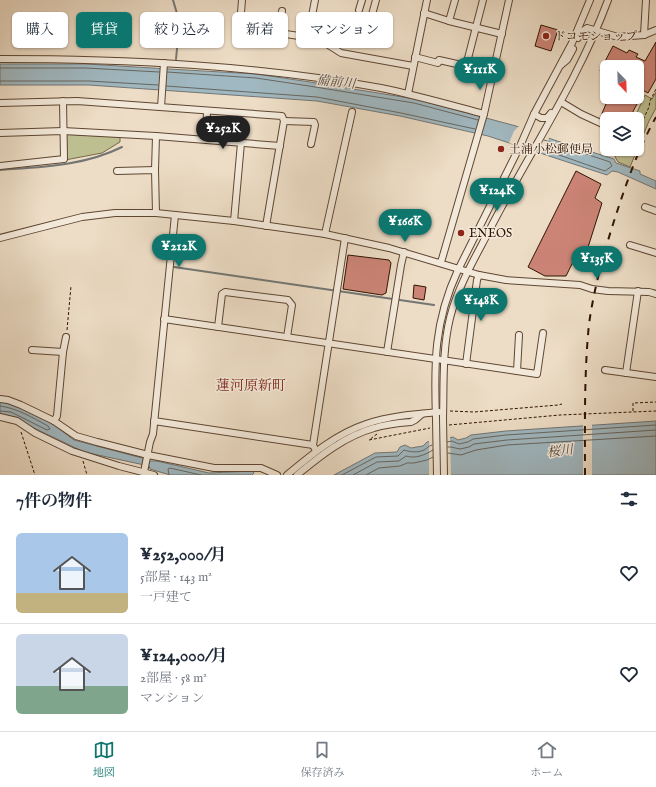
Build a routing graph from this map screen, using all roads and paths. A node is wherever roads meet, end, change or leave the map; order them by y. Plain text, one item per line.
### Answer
1 (242, 0) edge
2 (316, 0) edge
3 (362, 0) edge
4 (376, 0) edge
5 (427, 0) edge
6 (455, 0) edge
7 (483, 0) edge
8 (509, 0) edge
9 (590, 0) edge
10 (608, 0) edge
11 (646, 0) edge
12 (359, 10) dead end
13 (282, 11) dead end
14 (241, 12) edge
15 (313, 12) edge
16 (373, 12) edge
17 (424, 13) junction
18 (449, 21) junction
19 (476, 27) junction
20 (597, 30) junction
21 (656, 30) edge
22 (502, 34) junction
23 (296, 35) edge
24 (644, 35) junction
25 (334, 48) edge
26 (415, 58) junction
27 (0, 59) edge
28 (164, 64) junction
29 (413, 66) junction
30 (466, 66) junction
31 (558, 67) junction
32 (493, 72) junction
33 (656, 89) edge
34 (408, 94) junction
35 (63, 101) junction
36 (561, 102) junction
37 (0, 103) edge
38 (161, 107) junction
39 (207, 111) junction
40 (352, 112) dead end
41 (534, 114) junction
42 (483, 115) junction
43 (644, 118) edge
44 (284, 121) junction
45 (600, 123) edge
46 (63, 131) junction
47 (0, 133) edge
48 (156, 136) junction
49 (206, 140) junction
50 (241, 143) junction
51 (310, 144) dead end
52 (280, 146) junction
53 (0, 166) edge
54 (155, 170) junction
55 (117, 171) dead end
56 (645, 207) dead end
57 (656, 211) edge
58 (156, 213) junction
59 (175, 215) junction
60 (234, 221) junction
61 (266, 226) junction
62 (325, 234) junction
63 (0, 238) edge
64 (345, 238) junction
65 (630, 245) dead end
66 (404, 252) junction
67 (656, 253) edge
68 (440, 263) junction
69 (458, 270) junction
70 (467, 272) junction
71 (479, 275) junction
72 (71, 286) dead end
73 (638, 291) junction
74 (656, 294) edge
75 (164, 319) junction
76 (218, 327) junction
77 (543, 333) dead end
78 (519, 335) dead end
79 (66, 337) joint
80 (287, 337) junction
81 (329, 343) junction
82 (32, 350) dead end
83 (63, 352) junction
84 (387, 352) junction
85 (435, 360) junction
86 (444, 361) junction
87 (466, 364) junction
88 (605, 370) dead end
89 (517, 371) junction
90 (626, 373) junction
91 (656, 378) edge
92 (0, 399) edge
93 (656, 402) edge
94 (562, 404) dead end
95 (656, 411) edge
96 (633, 412) junction
97 (422, 414) junction
98 (443, 415) junction
99 (436, 416) junction
100 (0, 417) edge
101 (19, 422) junction
102 (54, 422) junction
103 (154, 422) junction
104 (449, 425) dead end
105 (434, 428) dead end
106 (372, 437) dead end
107 (315, 448) junction
108 (83, 455) junction
109 (147, 456) junction
110 (145, 469) junction
111 (35, 475) edge
112 (87, 475) edge
113 (154, 475) edge
114 (277, 475) edge
115 (287, 475) edge
116 (297, 475) edge
117 (437, 475) edge
118 (444, 475) edge

1 - 14 street
2 - 15 street
3 - 12 street
4 - 16 street
5 - 17 street
6 - 18 street
7 - 19 street
8 - 22 street
9 - 31 street
10 - 20 street
11 - 24 street
13 - 23 street
17 - 18 street
17 - 26 street
18 - 19 street
19 - 22 street
19 - 30 street
20 - 24 street
20 - 31 street
20 - 36 street
21 - 24 street
22 - 32 street
25 - 29 street
26 - 29 street
26 - 30 street
27 - 28 street
28 - 34 street
28 - 38 street
29 - 34 street
30 - 32 street
31 - 41 street
32 - 42 street
33 - 43 path
34 - 42 street
35 - 37 street
35 - 38 street
35 - 46 street
36 - 41 street
36 - 45 street
36 - 70 street
38 - 39 street
39 - 44 street
39 - 49 street
40 - 62 street
41 - 69 street
42 - 68 street
44 - 51 street
44 - 52 street
46 - 47 street
46 - 48 street
46 - 53 street
48 - 49 street
48 - 54 street
49 - 50 street
50 - 52 street
50 - 60 street
52 - 61 street
54 - 55 street
54 - 58 street
56 - 57 street
58 - 59 street
58 - 63 street
59 - 60 street
59 - 75 street
60 - 61 street
61 - 62 street
62 - 64 street
64 - 66 street
64 - 81 street
65 - 67 street
66 - 68 street
66 - 84 street
68 - 69 street
69 - 70 street
69 - 85 street
70 - 71 street
70 - 86 street
71 - 73 street
71 - 87 street
72 - 79 path
73 - 74 street
73 - 90 street
75 - 76 street
75 - 103 street
76 - 80 street
76 - 80 street
77 - 89 street
78 - 89 street
79 - 83 street
80 - 81 street
81 - 84 street
81 - 107 street
82 - 83 street
83 - 102 street
84 - 85 street
85 - 86 street
85 - 99 street
86 - 87 street
86 - 98 street
87 - 89 street
88 - 90 street
90 - 91 street
92 - 102 street
93 - 96 path
94 - 98 path
95 - 96 path
96 - 104 path
97 - 99 street
97 - 107 street
97 - 116 street
98 - 99 street
98 - 118 street, bridge
99 - 117 street, bridge
100 - 101 street
101 - 108 street
101 - 111 path
102 - 109 street
103 - 107 street
103 - 109 street
105 - 106 path
107 - 115 street
108 - 110 street
108 - 112 path
109 - 110 street
109 - 114 street
110 - 113 street

